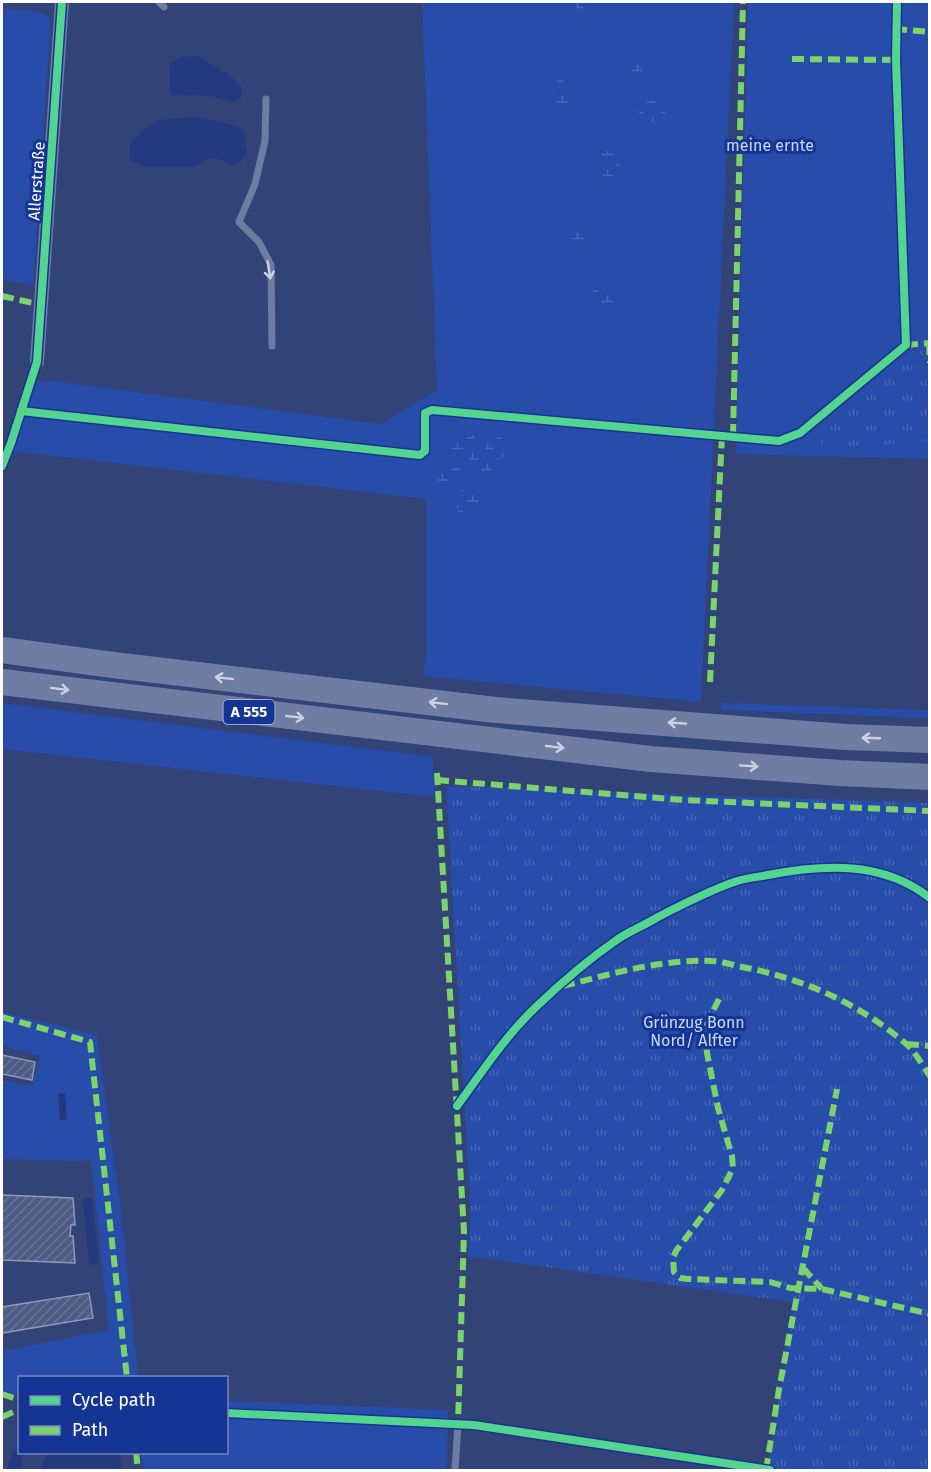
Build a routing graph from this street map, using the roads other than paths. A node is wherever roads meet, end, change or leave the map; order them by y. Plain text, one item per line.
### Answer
1 (62, 2) edge
2 (266, 99) dead end
3 (272, 346) dead end
4 (37, 362) dead end
5 (2, 650) edge
6 (2, 682) edge
7 (930, 740) edge
8 (930, 777) edge
9 (228, 1413) edge
10 (455, 1470) edge

1 - 4 street, Allerstraße
2 -> 3 lane
7 -> 5 highway, A 555
6 -> 8 highway, A 555
9 - 10 lane

